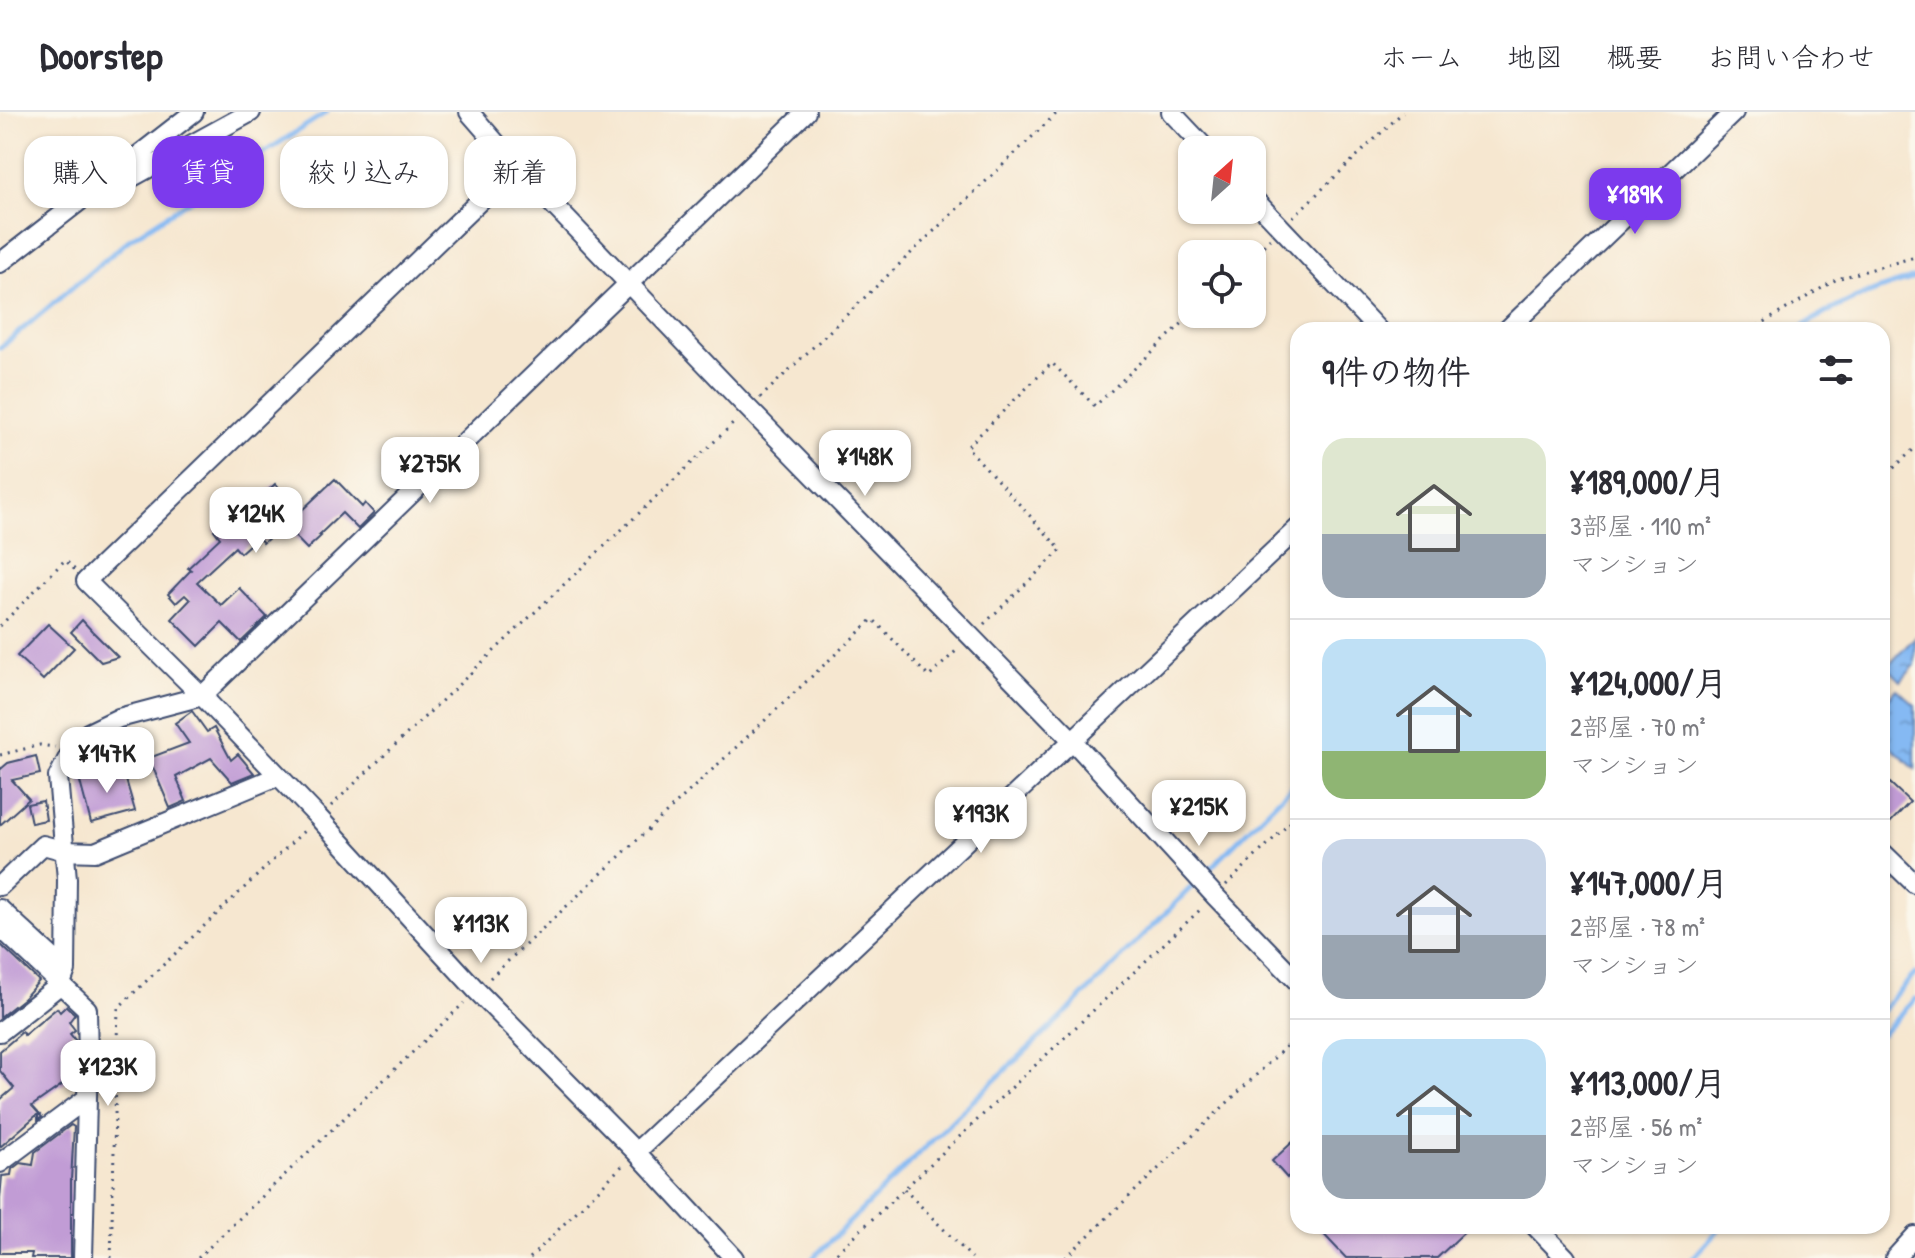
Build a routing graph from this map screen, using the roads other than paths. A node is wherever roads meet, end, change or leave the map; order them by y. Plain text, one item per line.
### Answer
1 (194, 112) edge
2 (251, 112) edge
3 (469, 112) edge
4 (806, 112) edge
5 (1171, 112) edge
6 (1734, 112) edge
7 (490, 136) edge
8 (1194, 136) edge
9 (472, 208) edge
10 (556, 208) edge
11 (1266, 211) edge
12 (62, 215) junction
13 (0, 263) edge
14 (629, 284) junction
15 (1370, 322) edge
16 (1515, 322) edge
17 (1290, 536) edge
18 (202, 696) junction
19 (1072, 740) junction
20 (278, 776) junction
21 (65, 851) junction
22 (1890, 860) edge
23 (1915, 884) edge
24 (0, 886) edge
25 (0, 909) edge
26 (0, 927) edge
27 (1290, 974) edge
28 (64, 977) junction
29 (0, 1032) edge
30 (87, 1098) junction
31 (636, 1152) junction
32 (0, 1163) edge
33 (1543, 1234) edge
34 (1915, 1236) edge
35 (83, 1258) edge
36 (734, 1258) edge
37 (1566, 1258) edge
38 (1895, 1258) edge

1 - 12 street
2 - 12 street
3 - 7 street
4 - 14 street
5 - 8 street
6 - 16 street
9 - 18 street
10 - 14 street
11 - 15 street
12 - 13 street
14 - 18 street
14 - 19 street
17 - 19 street
18 - 20 street
18 - 21 street
19 - 27 street
19 - 31 street
20 - 21 street
20 - 31 street
21 - 24 street
21 - 28 street
22 - 23 street
25 - 28 street
26 - 28 street
28 - 29 street
28 - 30 street
30 - 32 street
30 - 35 street
31 - 36 street
33 - 37 street
34 - 38 street

